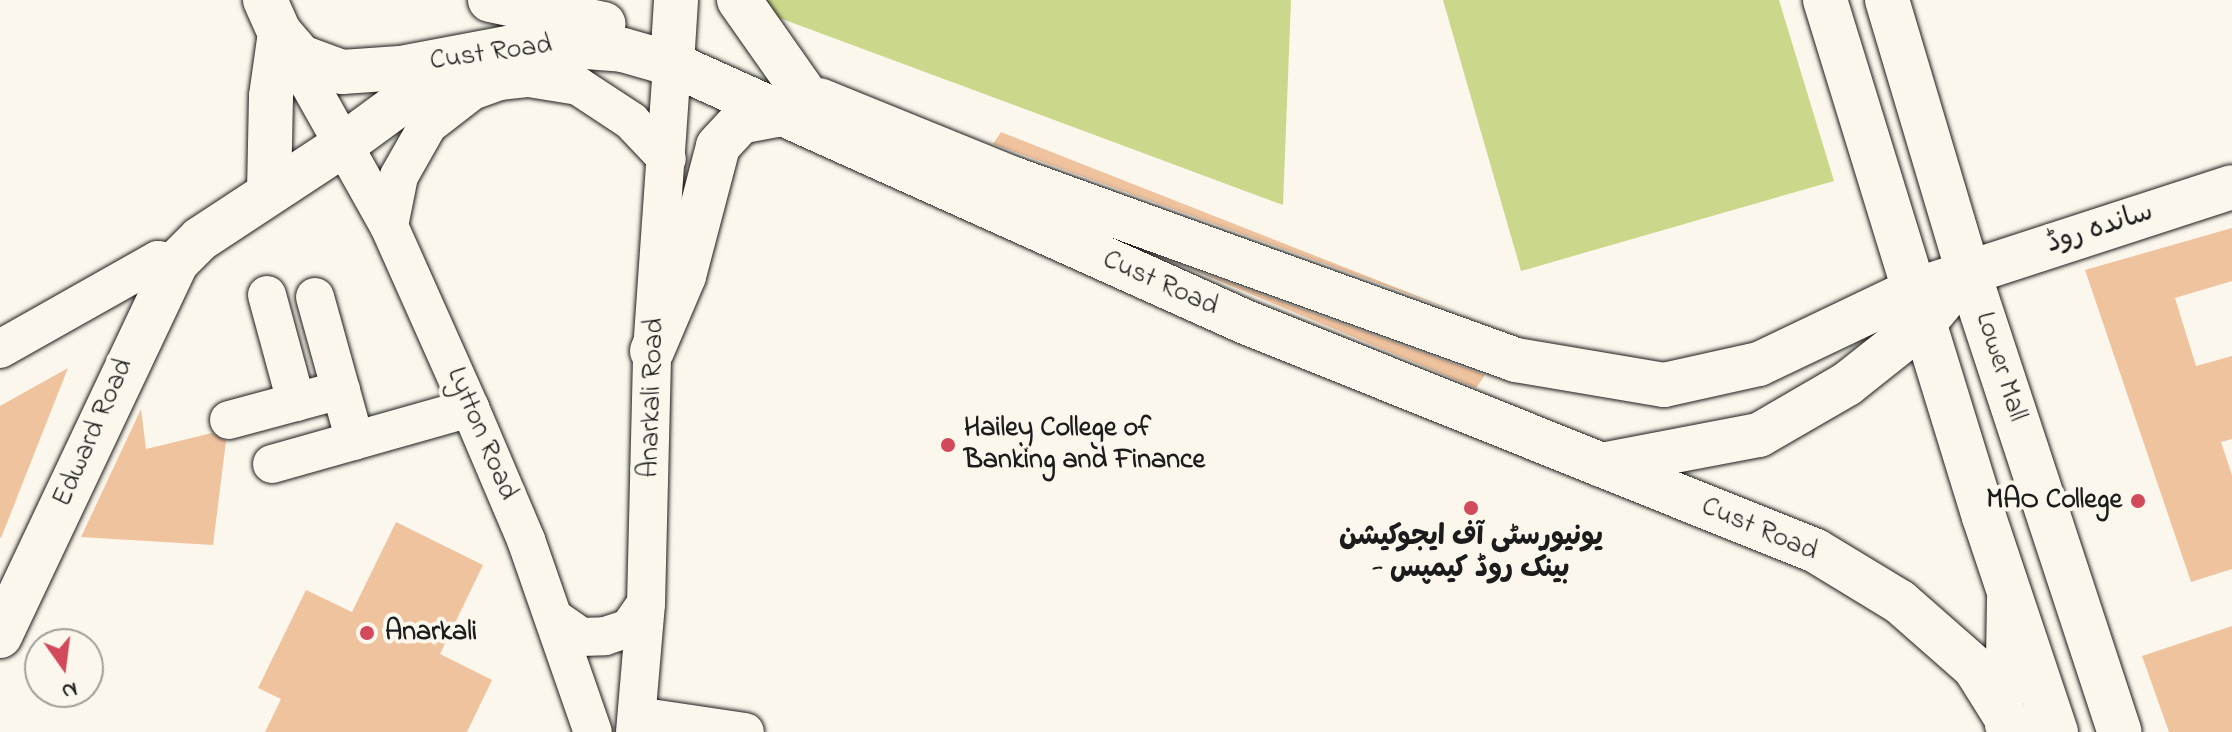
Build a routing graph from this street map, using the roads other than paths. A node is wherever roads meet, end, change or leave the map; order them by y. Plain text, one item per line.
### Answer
1 (490, 0) edge
2 (739, 0) edge
3 (1825, 0) edge
4 (1887, 0) edge
5 (546, 6) edge
6 (272, 16) edge
7 (674, 34) edge
8 (473, 51) junction
9 (794, 104) junction
10 (343, 145) junction
11 (667, 159) junction
12 (2232, 187) edge
13 (269, 192) junction
14 (389, 226) junction
15 (188, 251) junction
16 (1968, 271) junction
17 (267, 295) dead end
18 (315, 297) dead end
19 (1918, 307) junction
20 (0, 349) edge
21 (652, 351) junction
22 (341, 390) junction
23 (296, 402) junction
24 (470, 408) junction
25 (229, 420) dead end
26 (355, 441) junction
27 (272, 464) dead end
28 (1599, 465) junction
29 (2006, 580) junction
30 (646, 604) junction
31 (557, 620) junction
32 (0, 636) edge
33 (636, 724) edge
34 (2008, 725) edge
35 (593, 732) edge
36 (745, 732) edge
37 (2056, 732) edge
38 (2120, 732) edge

1 - 5 main road, Cust Road
2 - 9 main road
3 - 19 main road
4 - 16 main road, Lower Mall
5 - 7 main road, Cust Road
5 - 8 main road
6 - 8 main road, Cust Road
6 - 10 street, Lytton Road
6 - 13 main road
7 - 8 main road, Cust Road
7 - 9 main road, Cust Road
7 - 11 street, Anarkali Road
8 - 10 main road
9 - 19 main road, Cust Road
9 - 21 main road
9 - 28 main road, Cust Road
10 - 13 main road
10 - 14 street, Lytton Road
11 - 14 street
11 - 21 street, Anarkali Road
12 - 16 main road, ساندہ روڈ
13 - 15 main road
14 - 24 street, Lytton Road
15 - 20 street
15 - 32 main road, Edward Road
16 - 19 main road
16 - 38 main road, Lower Mall
17 - 23 street
18 - 22 street
19 - 28 main road
19 - 29 main road
21 - 30 street, Anarkali Road
22 - 23 street
22 - 26 street
23 - 25 street
24 - 26 street
24 - 31 street, Lytton Road
26 - 27 street
28 - 34 main road, Cust Road
29 - 34 street
29 - 37 main road
30 - 31 street
30 - 33 street, Anarkali Road
31 - 35 street, Lytton Road
33 - 36 street

